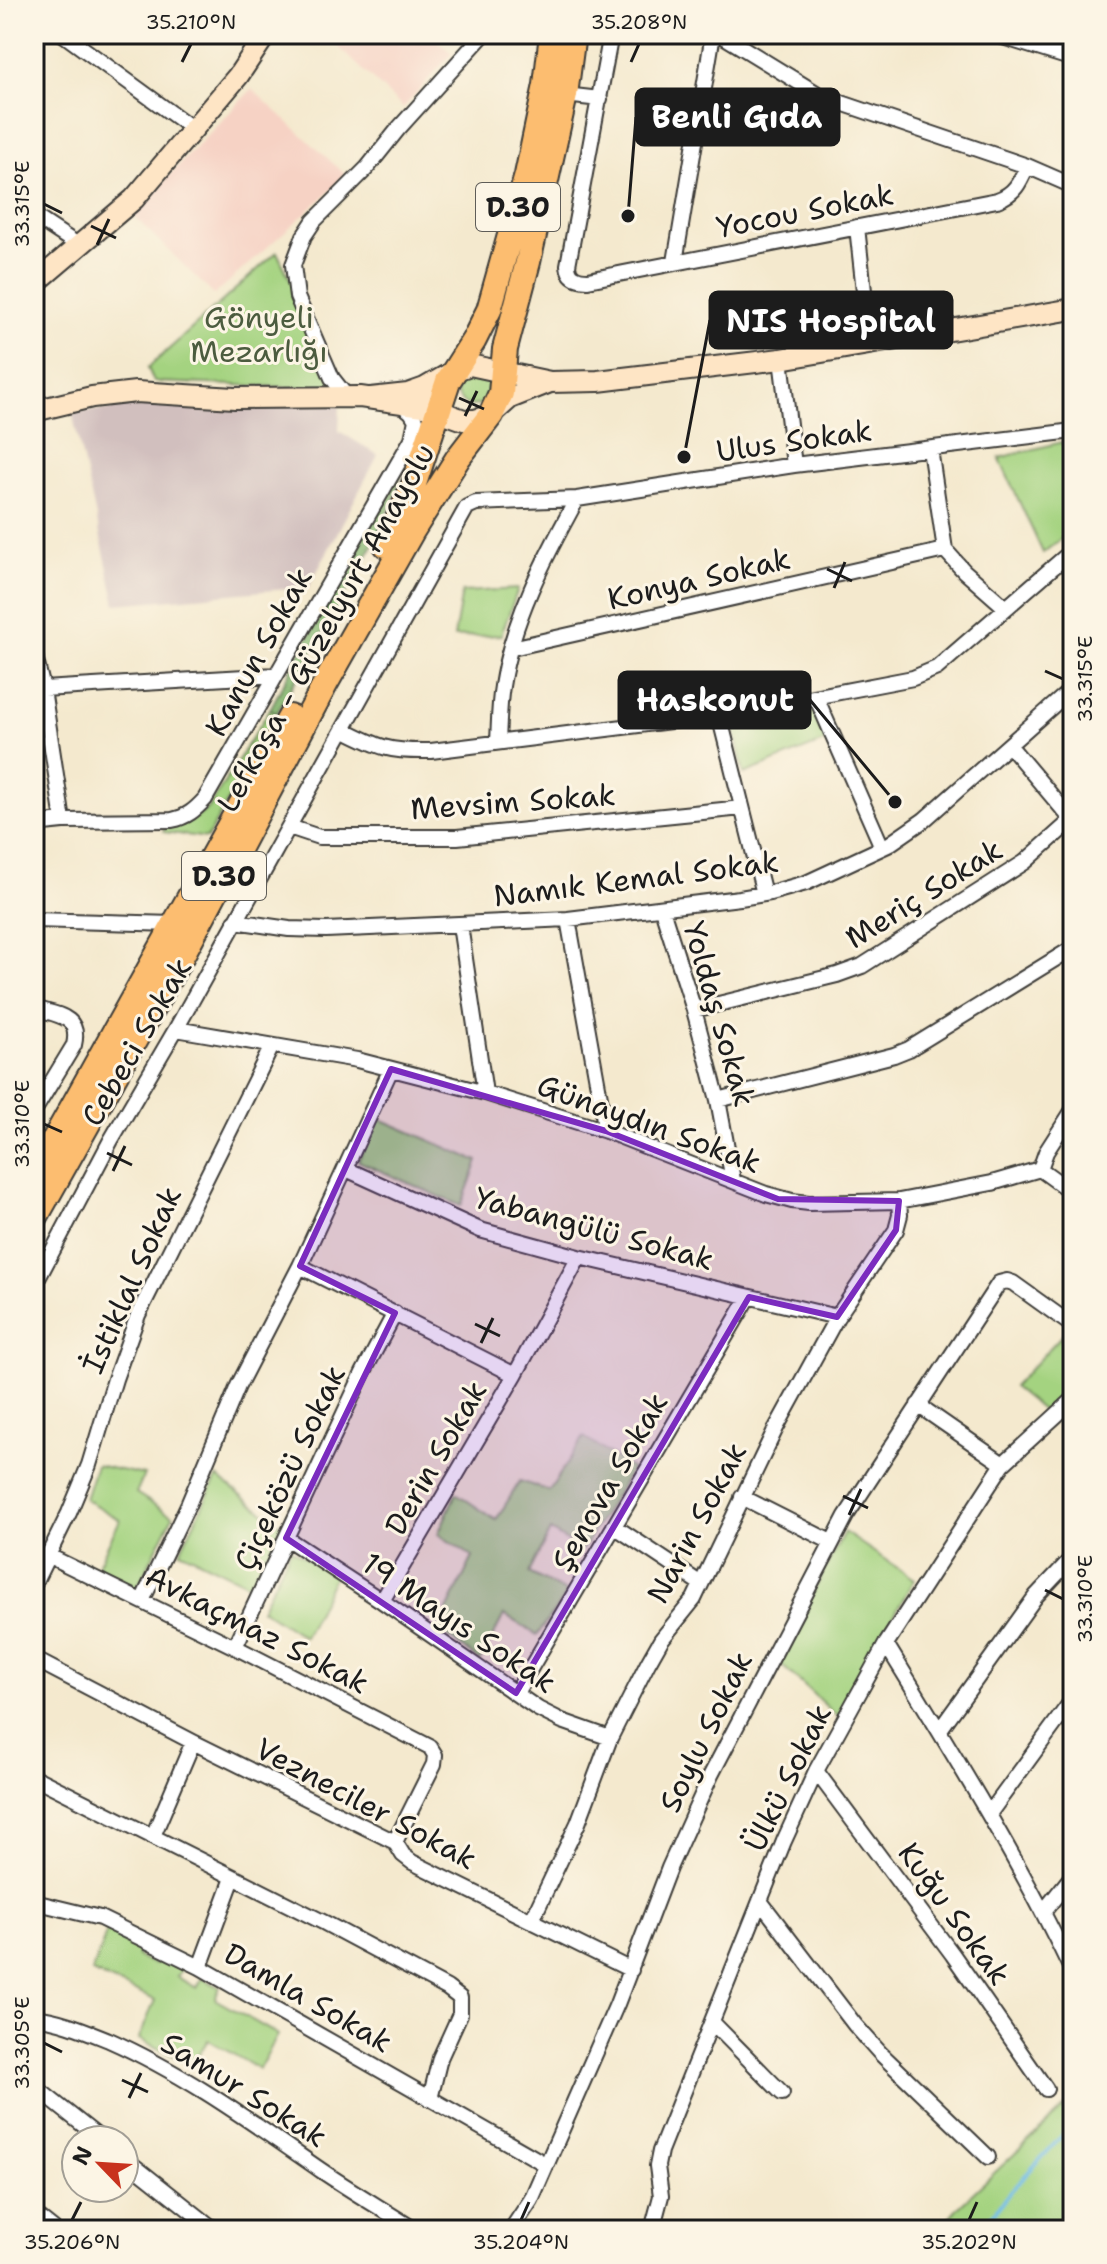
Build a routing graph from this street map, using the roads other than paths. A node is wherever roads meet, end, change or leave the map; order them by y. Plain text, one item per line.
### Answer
1 (63, 34) edge
2 (266, 34) edge
3 (484, 34) edge
4 (552, 34) edge
5 (573, 34) edge
6 (611, 34) edge
7 (713, 34) edge
8 (720, 34) edge
9 (993, 34) edge
10 (1073, 59) edge
11 (565, 95) junction
12 (600, 99) junction
13 (193, 129) junction
14 (1027, 166) junction
15 (1073, 186) edge
16 (34, 216) edge
17 (857, 227) junction
18 (78, 245) junction
19 (675, 262) junction
20 (34, 284) edge
21 (1073, 309) edge
22 (870, 346) junction
23 (781, 359) junction
24 (456, 370) junction
25 (502, 372) junction
26 (550, 382) junction
27 (347, 397) junction
28 (371, 398) junction
29 (400, 403) junction
30 (438, 408) junction
31 (34, 411) edge
32 (491, 415) junction
33 (1073, 431) edge
34 (930, 449) junction
35 (794, 465) junction
36 (577, 499) junction
37 (474, 503) joint
38 (945, 550) junction
39 (1073, 550) edge
40 (1006, 608) junction
41 (512, 648) junction
42 (34, 652) edge
43 (276, 675) junction
44 (1073, 688) edge
45 (43, 689) junction
46 (816, 697) junction
47 (719, 715) junction
48 (343, 729) junction
49 (498, 742) junction
50 (1009, 745) junction
51 (742, 808) junction
52 (1072, 819) edge
53 (63, 821) junction
54 (34, 824) edge
55 (289, 827) junction
56 (882, 847) junction
57 (764, 894) junction
58 (662, 909) junction
59 (568, 919) junction
60 (34, 920) edge
61 (235, 921) junction
62 (174, 924) junction
63 (460, 925) junction
64 (1073, 948) edge
65 (180, 959) junction
66 (203, 981) junction
67 (34, 1008) edge
68 (694, 1010) junction
69 (176, 1029) junction
70 (272, 1046) junction
71 (391, 1069) junction
72 (485, 1093) junction
73 (718, 1100) junction
74 (1073, 1110) edge
75 (34, 1111) edge
76 (606, 1131) junction
77 (346, 1169) junction
78 (1040, 1169) junction
79 (34, 1176) edge
80 (733, 1180) junction
81 (1073, 1193) edge
82 (899, 1201) junction
83 (34, 1220) edge
84 (579, 1257) junction
85 (300, 1266) junction
86 (34, 1286) edge
87 (749, 1297) junction
88 (395, 1313) junction
89 (837, 1317) junction
90 (1073, 1326) edge
91 (515, 1375) junction
92 (1073, 1400) edge
93 (918, 1405) junction
94 (1003, 1464) junction
95 (742, 1497) junction
96 (614, 1526) junction
97 (286, 1538) junction
98 (831, 1542) junction
99 (49, 1556) junction
100 (1073, 1557) edge
101 (34, 1584) edge
102 (701, 1584) junction
103 (142, 1601) junction
104 (382, 1601) junction
105 (886, 1644) junction
106 (235, 1647) junction
107 (34, 1659) edge
108 (516, 1693) junction
109 (1073, 1699) edge
110 (939, 1731) junction
111 (610, 1738) junction
112 (193, 1742) junction
113 (816, 1771) junction
114 (34, 1777) edge
115 (989, 1814) junction
116 (153, 1836) junction
117 (395, 1842) junction
118 (1073, 1875) edge
119 (233, 1878) junction
120 (760, 1901) junction
121 (34, 1902) edge
122 (1044, 1911) junction
123 (532, 1920) junction
124 (200, 1967) junction
125 (631, 1970) junction
126 (1073, 1973) edge
127 (34, 2017) edge
128 (712, 2022) junction
129 (34, 2086) edge
130 (1046, 2089) dead end
131 (782, 2093) dead end
132 (430, 2099) junction
133 (82, 2124) edge
134 (988, 2157) dead end
135 (545, 2164) junction
136 (140, 2171) edge
137 (34, 2214) edge
138 (54, 2230) edge
139 (215, 2230) edge
140 (415, 2230) edge
141 (511, 2230) edge
142 (652, 2230) edge

1 - 13 street
2 - 13 main road
3 - 27 street
4 - 24 highway, Lefkoşa - Güzelyurt Anayolu / D.30
5 - 11 highway, Lefkoşa - Güzelyurt Anayolu / D.30
6 - 12 street
7 - 19 street
8 - 14 street
9 - 10 street
11 - 12 street
11 - 25 highway, Lefkoşa - Güzelyurt Anayolu / D.30
12 - 19 street, Yocou Sokak
13 - 18 main road
14 - 15 street
14 - 17 street, Yocou Sokak
16 - 18 street
17 - 19 street, Yocou Sokak
17 - 22 street
18 - 20 main road
21 - 22 main road
22 - 23 main road
23 - 26 main road
23 - 35 street
24 - 25 main road
24 - 28 main road
24 - 30 highway, Lefkoşa - Güzelyurt Anayolu / D.30
25 - 26 main road
25 - 32 highway, Lefkoşa - Güzelyurt Anayolu / D.30
26 - 32 main road
27 - 28 main road
27 - 31 main road
28 - 29 main road
29 - 30 main road
29 - 43 street, Kanun Sokak
30 - 32 main road
30 - 62 highway, Lefkoşa - Güzelyurt Anayolu / D.30
32 - 65 highway, Lefkoşa - Güzelyurt Anayolu / D.30
33 - 34 street, Ulus Sokak
34 - 35 street, Ulus Sokak
34 - 38 street
35 - 36 street, Ulus Sokak
36 - 37 street, Ulus Sokak
36 - 41 street
37 - 48 street, Cebeci Sokak
38 - 40 street
38 - 41 street, Konya Sokak
39 - 40 street
40 - 46 street
41 - 49 street
42 - 45 street
43 - 45 street
43 - 53 street, Kanun Sokak
44 - 50 street, Namık Kemal Sokak
45 - 53 street
46 - 47 street
46 - 56 street
47 - 49 street
47 - 51 street
48 - 49 street
48 - 55 street, Cebeci Sokak
50 - 52 street
50 - 56 street, Namık Kemal Sokak
51 - 55 street, Mevsim Sokak
51 - 57 street
52 - 68 street, Meriç Sokak
53 - 54 street, Kanun Sokak
55 - 61 street, Cebeci Sokak
56 - 57 street, Namık Kemal Sokak
57 - 58 street, Namık Kemal Sokak
58 - 59 street, Namık Kemal Sokak
58 - 68 street, Yoldaş Sokak
59 - 63 street, Namık Kemal Sokak
59 - 76 street
60 - 62 street
61 - 63 street, Namık Kemal Sokak
61 - 66 street, Cebeci Sokak
62 - 79 highway, Lefkoşa - Güzelyurt Anayolu / D.30
63 - 72 street
64 - 73 street
65 - 66 street
65 - 83 highway, Lefkoşa - Güzelyurt Anayolu / D.30
66 - 69 street, Cebeci Sokak
67 - 75 street
68 - 73 street, Yoldaş Sokak
69 - 70 street, Günaydın Sokak
69 - 86 street, Cebeci Sokak
70 - 71 street, Günaydın Sokak
70 - 99 street, İstiklal Sokak
71 - 72 street, Günaydın Sokak
71 - 77 street
72 - 76 street, Günaydın Sokak
73 - 80 street, Yoldaş Sokak
74 - 78 street
76 - 80 street, Günaydın Sokak
77 - 84 street, Yabangülü Sokak
77 - 85 street
78 - 81 street
78 - 82 street, Günaydın Sokak
80 - 82 street, Günaydın Sokak
82 - 89 street, Narin Sokak
84 - 87 street, Yabangülü Sokak
84 - 91 street, Derin Sokak
85 - 88 street
85 - 103 street
87 - 89 street, Yabangülü Sokak
87 - 96 street, Şenova Sokak
88 - 91 street
88 - 97 street, Çiçeközü Sokak
89 - 95 street, Narin Sokak
90 - 93 street, Soylu Sokak
91 - 104 street, Derin Sokak
92 - 94 street, Ülkü Sokak
93 - 94 street
93 - 98 street, Soylu Sokak
94 - 105 street, Ülkü Sokak
95 - 98 street
95 - 102 street, Narin Sokak
96 - 102 street
96 - 108 street, Şenova Sokak
97 - 104 street, 19 Mayıs Sokak
97 - 106 street, Çiçeközü Sokak
98 - 125 street, Soylu Sokak
99 - 101 street, İstiklal Sokak
99 - 103 street, Avkaçmaz Sokak
100 - 110 street
102 - 111 street, Narin Sokak
103 - 106 street, Avkaçmaz Sokak
104 - 108 street, 19 Mayıs Sokak
105 - 110 street
105 - 113 street, Ülkü Sokak
106 - 117 street, Avkaçmaz Sokak
107 - 112 street, Vezneciler Sokak
108 - 111 street, 19 Mayıs Sokak
109 - 115 street
110 - 115 street
111 - 123 street, Narin Sokak
112 - 116 street
112 - 117 street, Vezneciler Sokak
113 - 120 street, Ülkü Sokak
113 - 130 street, Kuğu Sokak
114 - 116 street
115 - 122 street
116 - 119 street
117 - 123 street, Vezneciler Sokak
118 - 122 street
119 - 124 street
119 - 132 street
120 - 128 street, Ülkü Sokak
120 - 134 street
121 - 124 street, Damla Sokak
122 - 126 street
123 - 125 street, Vezneciler Sokak
124 - 132 street, Damla Sokak
125 - 135 street, Soylu Sokak
127 - 140 street, Samur Sokak
128 - 131 street
128 - 142 street, Ülkü Sokak
129 - 133 street
132 - 135 street, Damla Sokak
135 - 141 street, Soylu Sokak
136 - 139 street
137 - 138 street

